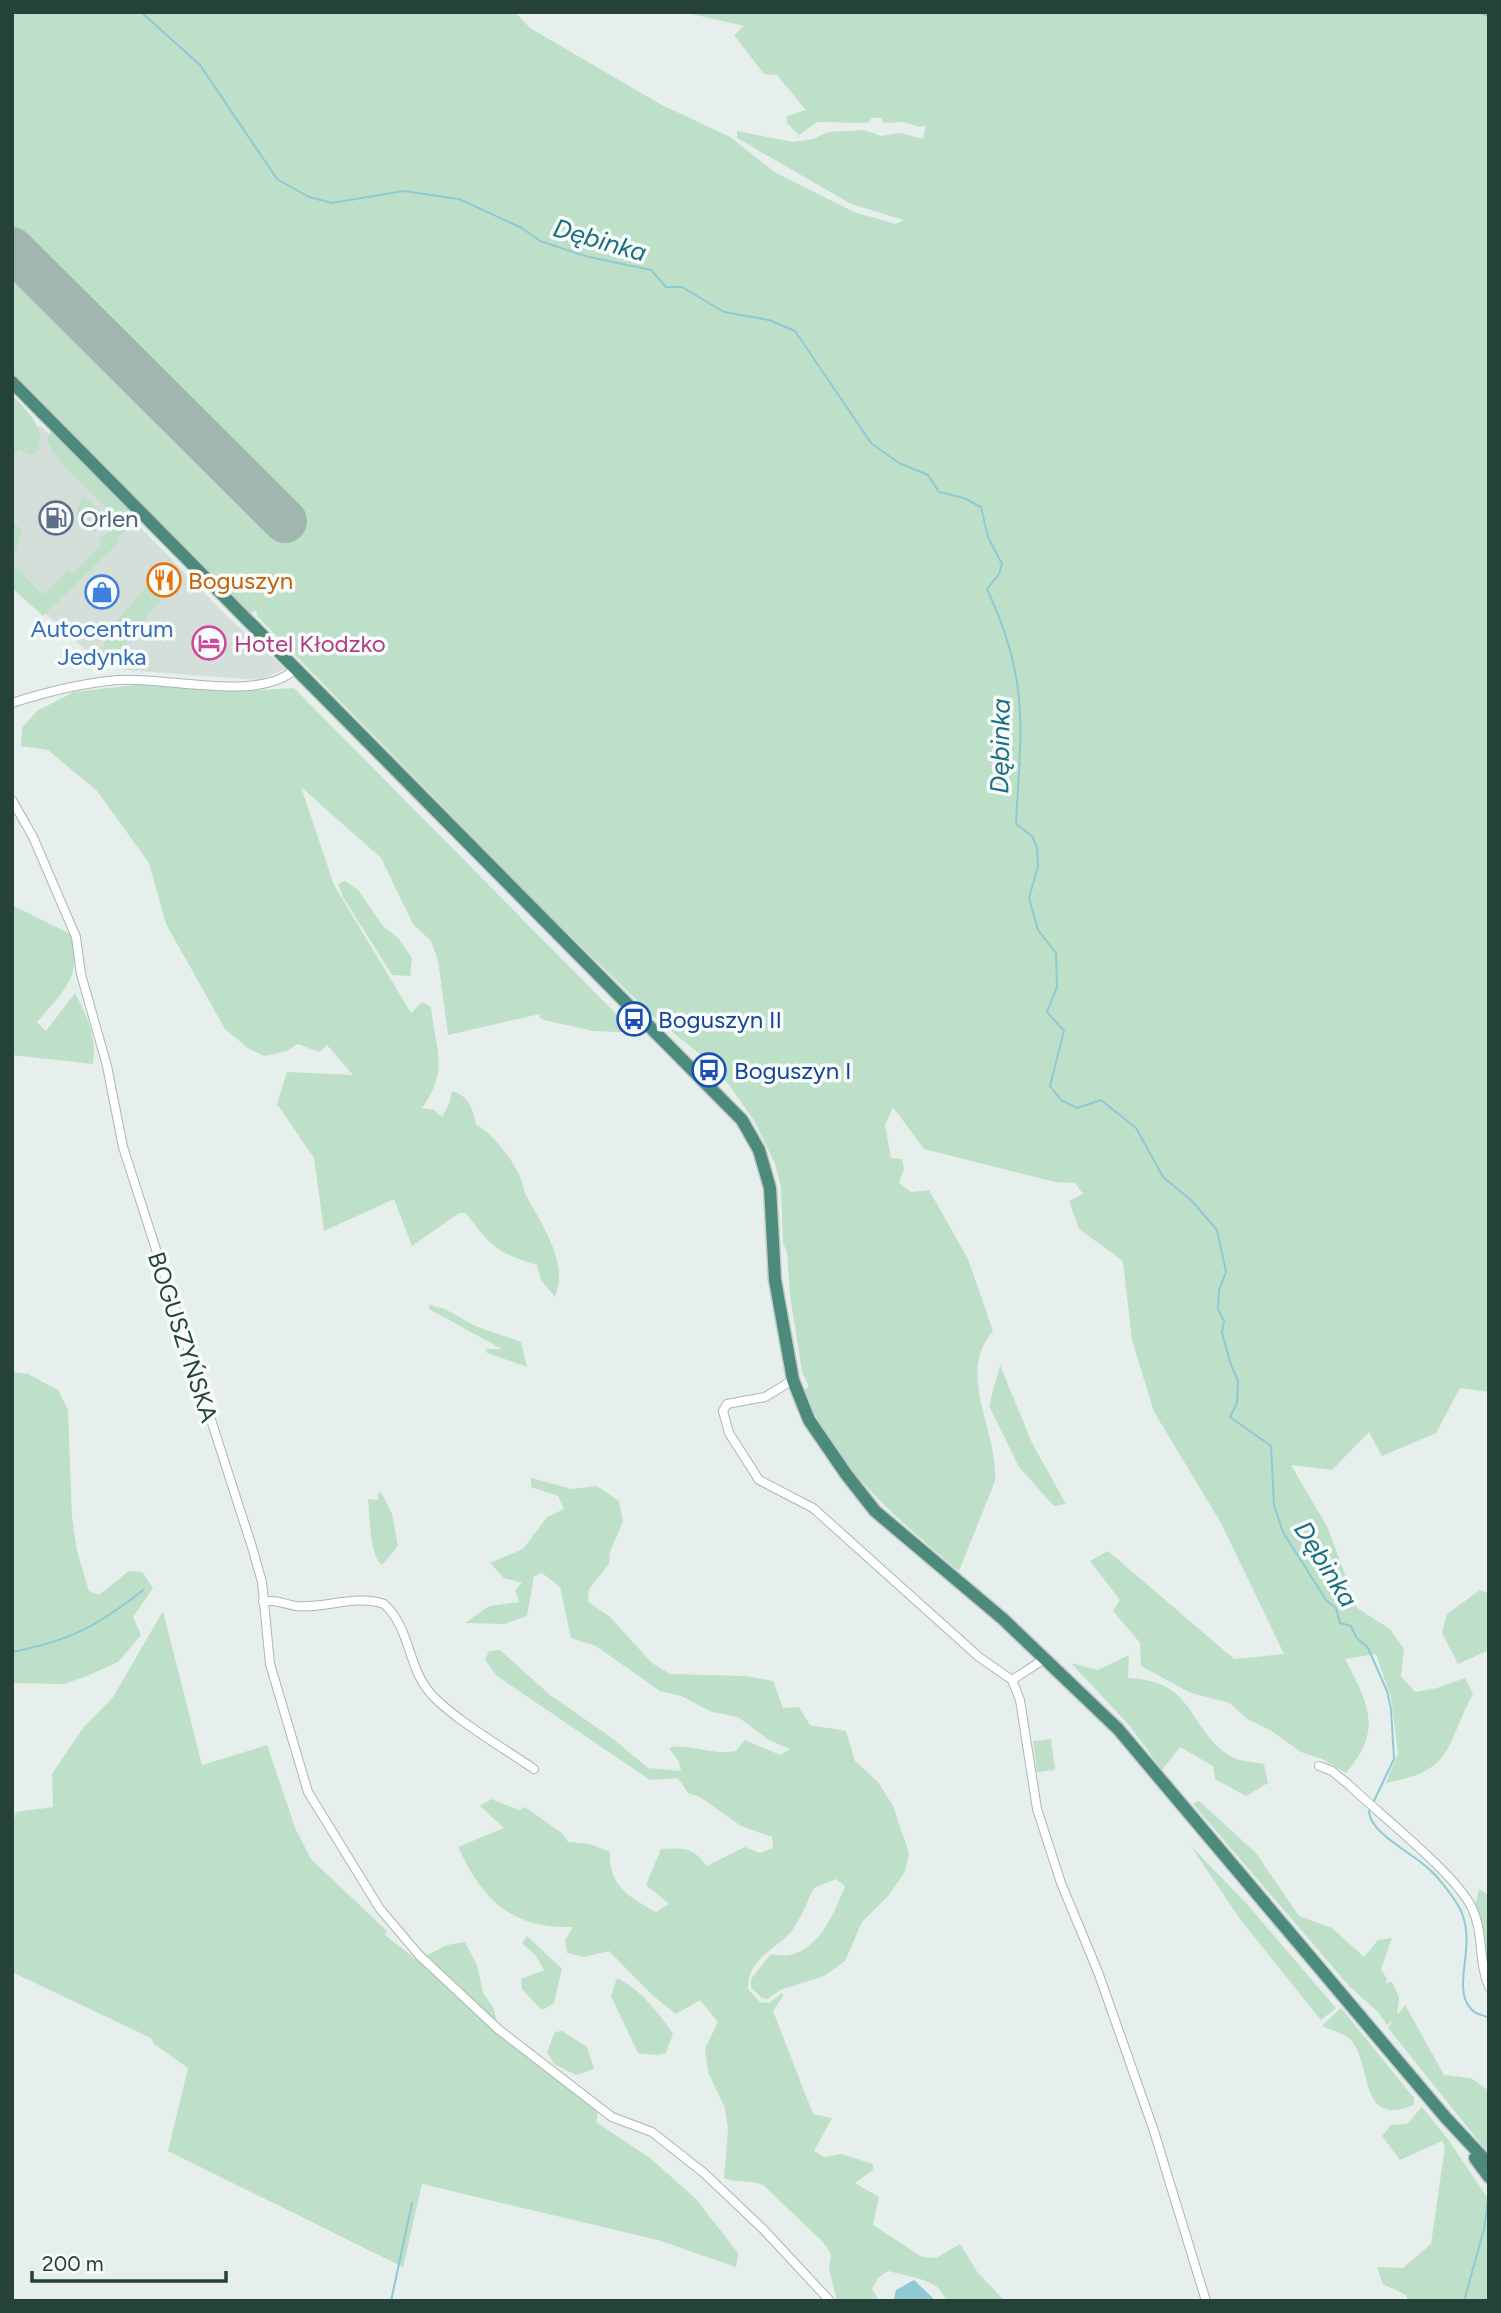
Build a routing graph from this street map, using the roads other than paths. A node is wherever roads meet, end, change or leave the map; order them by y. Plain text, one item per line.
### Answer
1 (12, 382) edge
2 (296, 668) junction
3 (12, 703) edge
4 (12, 800) edge
5 (793, 1380) junction
6 (263, 1602) junction
7 (1046, 1658) junction
8 (1012, 1680) junction
9 (1319, 1766) dead end
10 (534, 1769) dead end
11 (1489, 1987) edge
12 (1488, 2171) edge
13 (830, 2301) edge
14 (1206, 2301) edge

1 - 2 highway
2 - 3 street
2 - 5 highway
4 - 6 street, BOGUSZYŃSKA
5 - 7 highway
5 - 8 street
6 - 10 street
6 - 13 street, BOGUSZYŃSKA
7 - 8 street
7 - 12 highway
8 - 14 street
9 - 11 street

